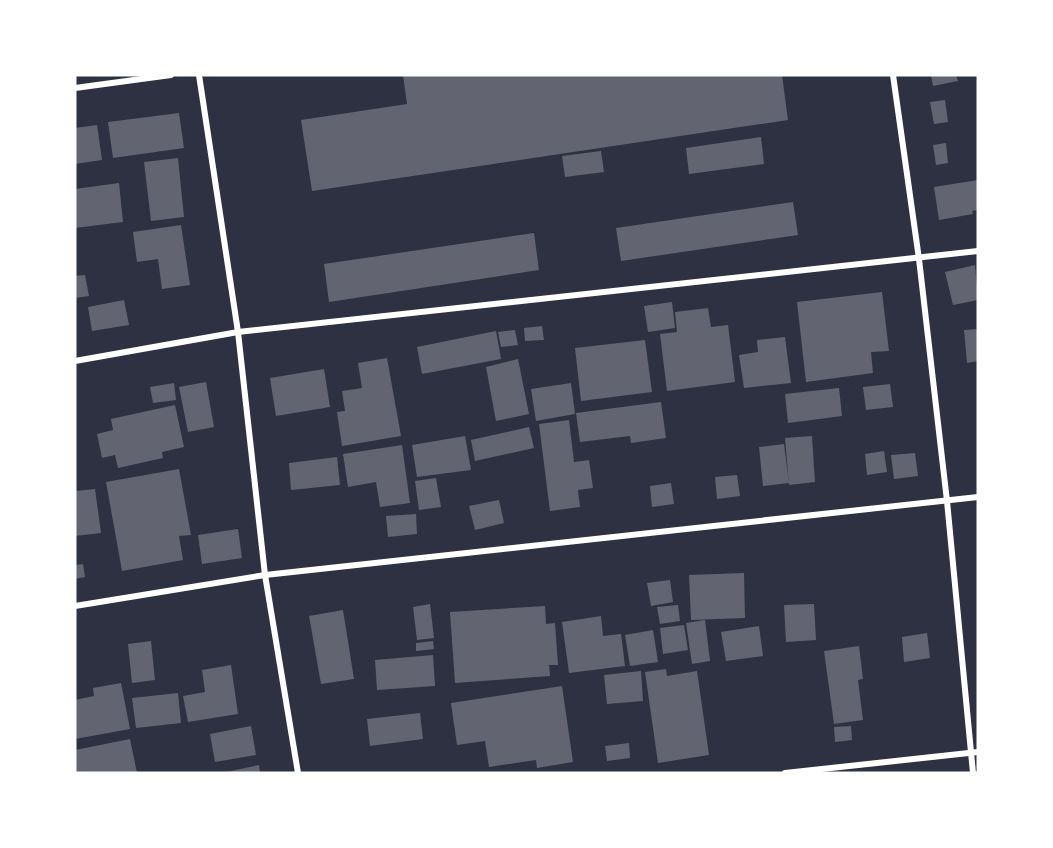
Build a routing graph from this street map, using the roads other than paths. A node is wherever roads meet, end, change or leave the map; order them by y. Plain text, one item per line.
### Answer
1 (171, 75) edge
2 (199, 75) edge
3 (893, 75) edge
4 (75, 88) edge
5 (978, 251) edge
6 (919, 259) junction
7 (238, 332) junction
8 (75, 361) edge
9 (978, 497) edge
10 (947, 501) junction
11 (265, 575) junction
12 (75, 606) edge
13 (978, 752) edge
14 (970, 753) junction
15 (298, 773) edge
16 (785, 773) edge
17 (973, 773) edge

1 - 4 street
2 - 7 street
3 - 6 street
5 - 6 street
6 - 7 street
6 - 10 street
7 - 8 street
7 - 11 street
9 - 10 street
10 - 11 street
10 - 14 street
11 - 12 street
11 - 15 street
13 - 14 street
14 - 16 street
14 - 17 street

